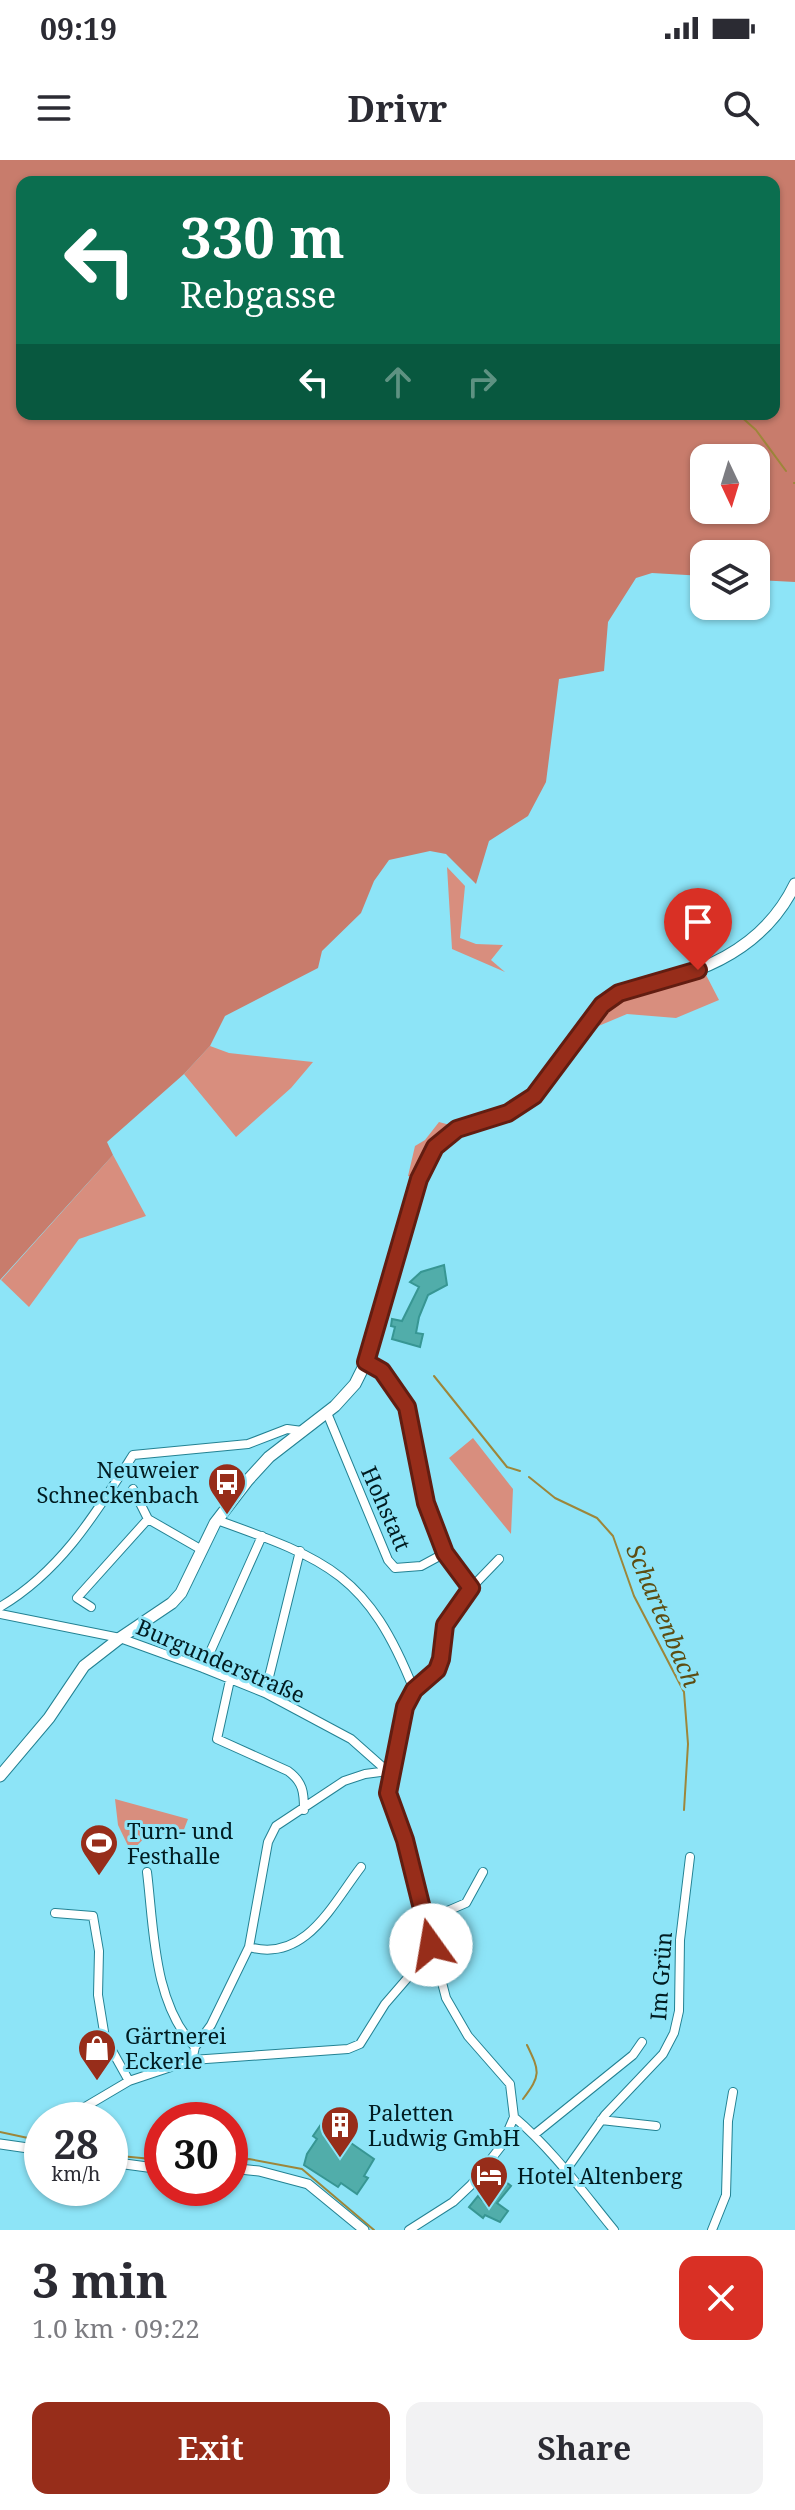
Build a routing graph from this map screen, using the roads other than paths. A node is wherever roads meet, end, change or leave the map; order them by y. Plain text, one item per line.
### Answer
1 (795, 884) edge
2 (366, 1362) junction
3 (327, 1413) junction
4 (303, 1431) junction
5 (133, 1489) dead end
6 (148, 1519) junction
7 (217, 1520) junction
8 (262, 1536) junction
9 (202, 1550) junction
10 (300, 1551) junction
11 (445, 1553) junction
12 (499, 1559) dead end
13 (471, 1588) junction
14 (0, 1607) edge
15 (91, 1607) dead end
16 (0, 1614) edge
17 (120, 1638) junction
18 (203, 1668) junction
19 (230, 1680) junction
20 (414, 1690) junction
21 (265, 1693) junction
22 (389, 1771) junction
23 (0, 1776) edge
24 (304, 1810) junction
25 (690, 1857) dead end
26 (361, 1867) dead end
27 (147, 1872) dead end
28 (483, 1872) dead end
29 (55, 1913) dead end
30 (425, 1919) junction
31 (249, 1947) junction
32 (642, 2042) dead end
33 (195, 2047) junction
34 (192, 2060) junction
35 (129, 2081) junction
36 (733, 2092) dead end
37 (93, 2102) edge
38 (514, 2117) junction
39 (601, 2120) junction
40 (656, 2126) dead end
41 (535, 2134) junction
42 (0, 2144) edge
43 (24, 2147) edge
44 (566, 2170) junction
45 (248, 2171) edge
46 (364, 2230) edge
47 (409, 2230) edge
48 (614, 2230) edge
49 (712, 2230) edge

1 - 2 main road
2 - 3 main road
2 - 11 street
3 - 4 main road
3 - 11 street, Hohstatt
4 - 7 main road
4 - 14 street
5 - 6 street
6 - 9 street
6 - 15 street
7 - 8 street
7 - 9 main road
8 - 10 street
8 - 18 street
9 - 17 main road
10 - 20 street
10 - 21 street
11 - 13 street
12 - 13 street
13 - 20 street
16 - 17 street, Burgunderstraße
17 - 18 street, Burgunderstraße
17 - 23 main road
18 - 19 street, Burgunderstraße
19 - 21 street, Burgunderstraße
19 - 24 street
20 - 22 street
21 - 22 street, Burgunderstraße
22 - 24 street
22 - 30 street
24 - 31 street
25 - 39 street, Im Grün
26 - 31 street
27 - 33 street
28 - 30 street
29 - 35 street
30 - 34 street
30 - 38 street
31 - 33 street
32 - 41 street
33 - 34 street
34 - 35 street
35 - 37 street
36 - 49 street
38 - 41 street
38 - 47 street
39 - 40 street
39 - 44 street, Im Grün
41 - 44 street
42 - 43 street
44 - 48 street
45 - 46 street

